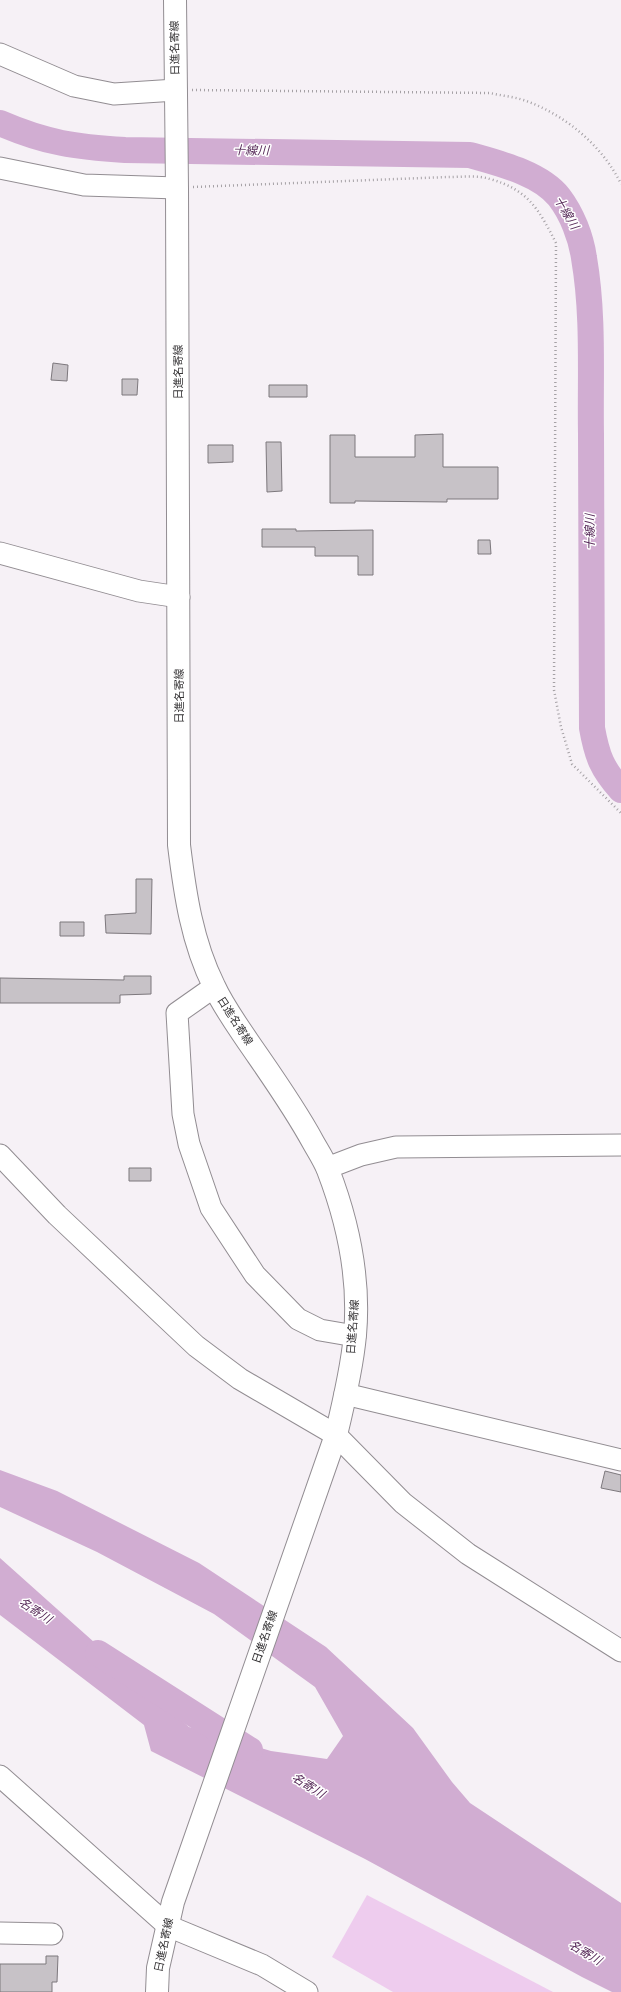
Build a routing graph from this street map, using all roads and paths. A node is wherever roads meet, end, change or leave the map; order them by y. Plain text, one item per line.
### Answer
1 (175, 0) edge
2 (0, 54) edge
3 (176, 98) junction
4 (0, 168) edge
5 (177, 179) junction
6 (621, 184) edge
7 (0, 553) edge
8 (179, 597) junction
9 (621, 813) edge
10 (214, 987) junction
11 (621, 1145) edge
12 (0, 1155) edge
13 (327, 1168) junction
14 (355, 1336) junction
15 (345, 1394) junction
16 (336, 1435) junction
17 (621, 1460) edge
18 (621, 1651) edge
19 (0, 1776) edge
20 (168, 1926) junction
21 (0, 1934) edge
22 (52, 1934) dead end
23 (157, 1992) edge
24 (307, 1992) edge

1 - 3 main road, 日進名寄線
2 - 3 street
3 - 5 main road, 日進名寄線
3 - 6 path
4 - 5 street
5 - 8 main road, 日進名寄線
5 - 9 path
7 - 8 street
8 - 10 main road, 日進名寄線
10 - 13 main road, 日進名寄線
10 - 14 street
11 - 13 street
12 - 16 street
13 - 14 main road, 日進名寄線
14 - 15 main road, 日進名寄線
15 - 16 main road, 日進名寄線
15 - 17 street
16 - 18 street
16 - 20 main road, 日進名寄線
19 - 20 street
20 - 23 main road, 日進名寄線
20 - 24 street
21 - 22 street

